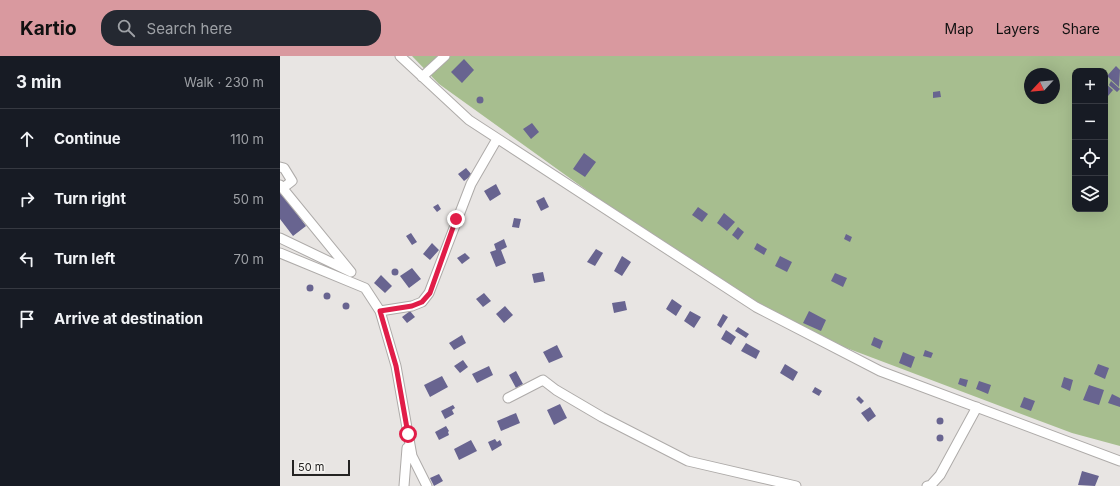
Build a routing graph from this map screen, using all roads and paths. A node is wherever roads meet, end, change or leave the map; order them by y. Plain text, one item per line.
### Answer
1 (400, 56) edge
2 (445, 56) edge
3 (422, 77) junction
4 (498, 139) junction
5 (280, 166) edge
6 (282, 186) edge
7 (280, 238) edge
8 (280, 254) edge
9 (380, 311) junction
10 (508, 398) dead end
11 (977, 407) junction
12 (408, 434) junction
13 (1120, 461) edge
14 (404, 486) edge
15 (427, 486) edge
16 (796, 486) edge
17 (927, 486) edge

1 - 3 street
2 - 3 street
3 - 4 street
4 - 9 street
4 - 11 street
5 - 6 street
6 - 7 street
8 - 9 street
9 - 12 street
10 - 16 street
11 - 13 street
11 - 17 street
12 - 14 street
12 - 15 street

